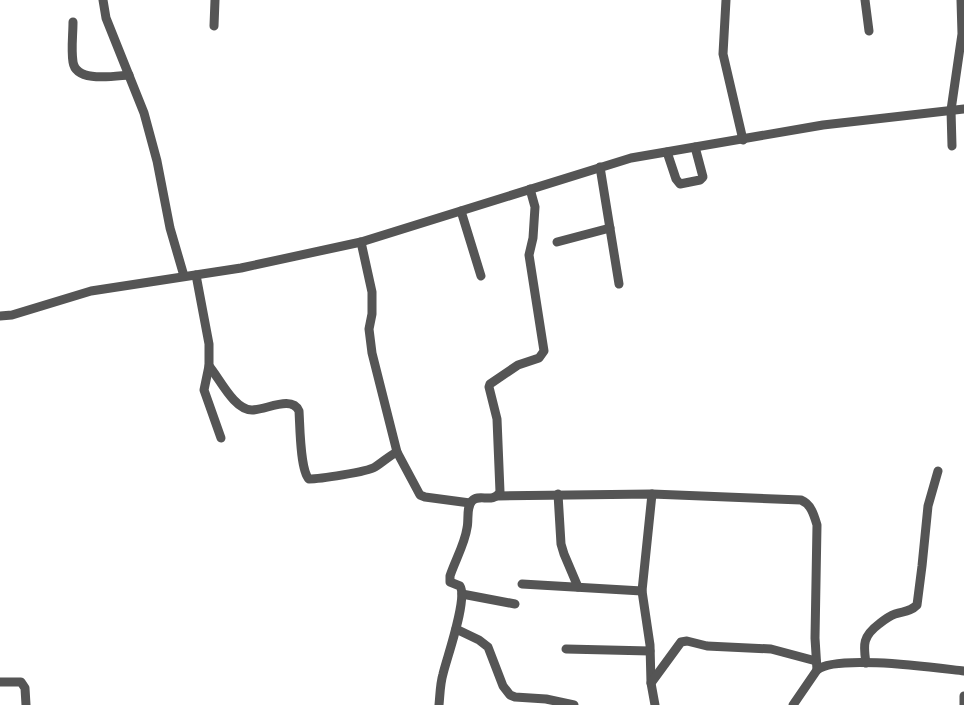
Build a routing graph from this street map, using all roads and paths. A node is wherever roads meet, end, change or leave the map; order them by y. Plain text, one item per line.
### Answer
1 (103, 0) edge
2 (215, 0) edge
3 (726, 0) edge
4 (865, 0) edge
5 (961, 0) edge
6 (73, 22) dead end
7 (214, 26) dead end
8 (868, 31) dead end
9 (129, 75) junction
10 (964, 108) edge
11 (951, 110) junction
12 (743, 140) junction
13 (952, 146) dead end
14 (694, 148) junction
15 (667, 152) junction
16 (600, 166) junction
17 (530, 189) junction
18 (461, 211) junction
19 (610, 228) junction
20 (361, 242) junction
21 (557, 242) dead end
22 (196, 274) junction
23 (184, 276) junction
24 (481, 276) dead end
25 (619, 284) dead end
26 (0, 316) edge
27 (209, 366) junction
28 (221, 438) dead end
29 (397, 452) junction
30 (938, 471) dead end
31 (558, 494) junction
32 (652, 494) junction
33 (498, 496) junction
34 (470, 503) junction
35 (522, 584) dead end
36 (578, 587) junction
37 (642, 591) junction
38 (462, 594) junction
39 (515, 604) dead end
40 (456, 629) junction
41 (566, 649) dead end
42 (650, 651) junction
43 (866, 663) junction
44 (816, 665) junction
45 (964, 672) edge
46 (0, 682) edge
47 (651, 683) junction
48 (964, 696) edge
49 (26, 705) edge
50 (439, 705) edge
51 (574, 705) edge
52 (655, 705) edge
53 (793, 705) edge
54 (964, 705) edge

1 - 9 street
2 - 7 street
3 - 12 street
4 - 8 street
5 - 11 street
6 - 9 street
9 - 23 street
10 - 11 street
11 - 12 street
11 - 13 street
12 - 14 street
14 - 15 street
14 - 15 street
15 - 16 street
16 - 17 street
16 - 19 street
17 - 18 street
17 - 33 street
18 - 20 street
18 - 24 street
19 - 21 street
19 - 25 street
20 - 22 street
20 - 29 street
22 - 23 street
22 - 27 street
23 - 26 street
27 - 28 street
27 - 29 street
29 - 34 street
30 - 43 street
31 - 32 street
31 - 33 street
31 - 36 street
32 - 37 street
32 - 44 street
33 - 34 street
34 - 38 street
35 - 36 street
36 - 37 street
37 - 42 street
38 - 39 street
38 - 40 street
40 - 50 street
40 - 51 street
41 - 42 street
42 - 47 street
43 - 44 street
43 - 45 street
44 - 47 street
44 - 53 street
46 - 49 street
47 - 52 street
48 - 54 street

